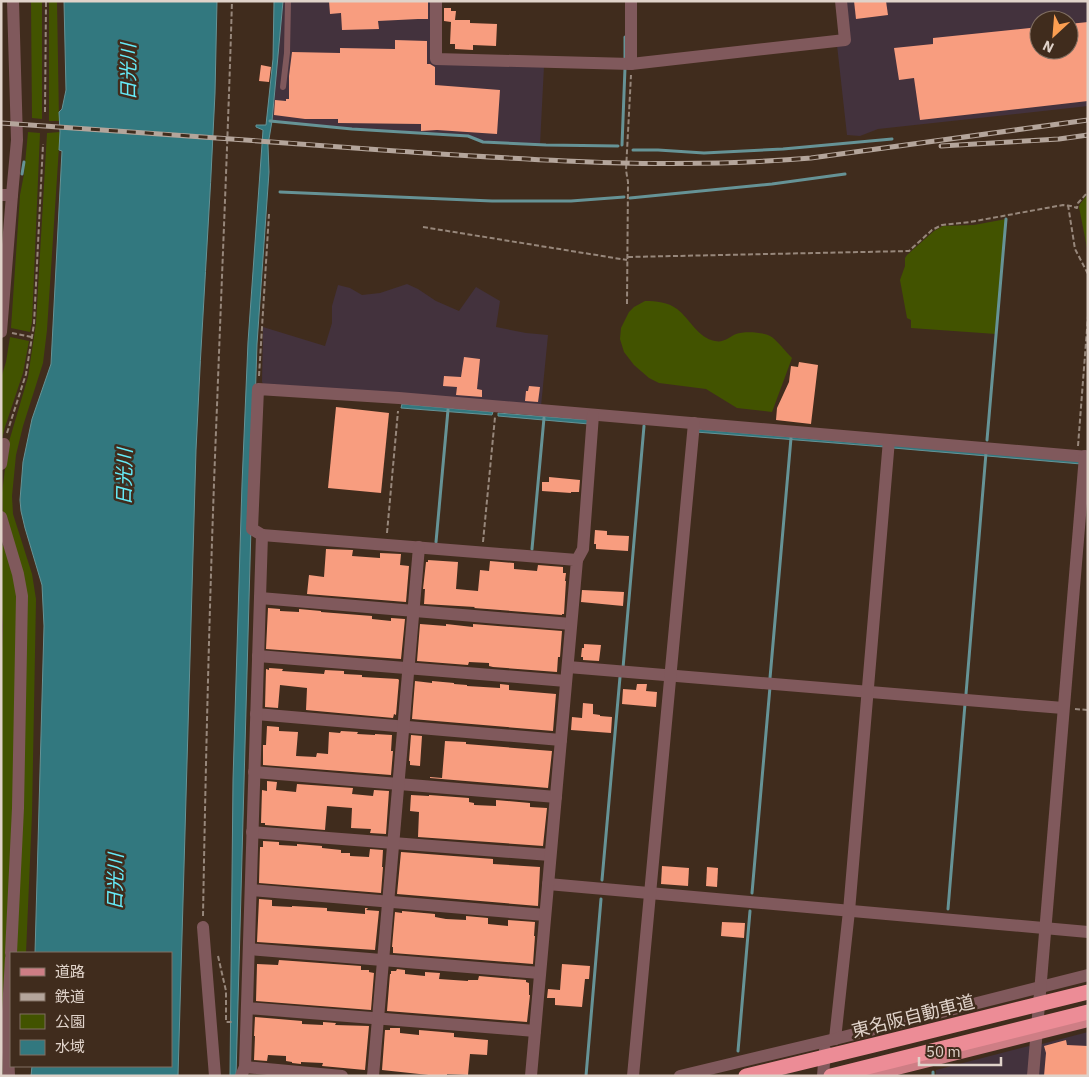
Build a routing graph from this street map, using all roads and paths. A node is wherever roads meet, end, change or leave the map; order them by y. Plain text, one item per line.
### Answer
1 (13, 1) edge
2 (46, 1) edge
3 (232, 1) edge
4 (288, 1) edge
5 (436, 1) edge
6 (631, 1) edge
7 (841, 1) edge
8 (631, 64) junction
9 (283, 87) dead end
10 (45, 112) dead end
11 (43, 144) dead end
12 (1088, 192) edge
13 (7, 195) edge
14 (1068, 205) junction
15 (269, 214) dead end
16 (423, 227) dead end
17 (4, 252) edge
18 (627, 259) junction
19 (1088, 274) edge
20 (627, 304) dead end
21 (2, 311) edge
22 (1088, 316) edge
23 (1, 332) edge
24 (32, 337) junction
25 (258, 389) junction
26 (399, 398) junction
27 (496, 407) junction
28 (593, 415) junction
29 (694, 424) junction
30 (889, 440) junction
31 (4, 444) joint
32 (1083, 456) edge
33 (1, 464) edge
34 (1, 517) edge
35 (262, 535) junction
36 (5, 542) edge
37 (386, 544) junction
38 (419, 547) junction
39 (482, 552) junction
40 (577, 560) junction
41 (260, 598) junction
42 (414, 611) junction
43 (571, 624) junction
44 (258, 656) junction
45 (568, 667) junction
46 (409, 668) junction
47 (670, 675) junction
48 (566, 682) junction
49 (868, 691) junction
50 (1063, 708) junction
51 (256, 714) junction
52 (404, 726) junction
53 (561, 740) junction
54 (254, 772) junction
55 (398, 784) junction
56 (556, 798) junction
57 (252, 832) junction
58 (393, 843) junction
59 (550, 855) junction
60 (548, 884) junction
61 (251, 890) junction
62 (650, 894) junction
63 (388, 901) junction
64 (849, 911) junction
65 (545, 915) junction
66 (203, 927) joint
67 (1045, 928) junction
68 (1088, 932) edge
69 (249, 949) junction
70 (12, 952) edge
71 (218, 956) dead end
72 (383, 960) junction
73 (10, 969) edge
74 (540, 972) junction
75 (1088, 975) edge
76 (1040, 987) junction
77 (1088, 992) edge
78 (247, 1008) junction
79 (1088, 1012) edge
80 (378, 1018) junction
81 (1088, 1021) edge
82 (228, 1022) dead end
83 (535, 1031) junction
84 (4, 1033) edge
85 (1036, 1033) junction
86 (832, 1040) junction
87 (243, 1071) edge
88 (9, 1076) edge
89 (215, 1076) edge
90 (336, 1076) edge
91 (342, 1076) edge
92 (373, 1076) edge
93 (530, 1076) edge
94 (633, 1076) edge
95 (680, 1076) edge
96 (746, 1076) edge
97 (823, 1076) edge
98 (830, 1076) edge
99 (869, 1076) edge
100 (1033, 1076) edge

1 - 13 street
2 - 10 path
3 - 66 path
4 - 9 lane
5 - 8 street
6 - 8 street
7 - 8 street
8 - 18 path
11 - 24 path
12 - 14 path
13 - 17 street
14 - 18 path
14 - 19 path
15 - 25 path
16 - 18 path
17 - 21 street
18 - 20 path
21 - 23 street
22 - 32 path
23 - 24 path
24 - 31 path
25 - 26 street
25 - 35 street
26 - 27 street
26 - 37 path
27 - 28 street
27 - 39 path
28 - 29 street
28 - 40 street
29 - 30 street
29 - 47 street
30 - 32 street
30 - 49 street
31 - 33 street
32 - 50 street
34 - 36 street
35 - 37 street
35 - 41 street
36 - 70 street
37 - 38 street
38 - 39 street
38 - 42 street
39 - 40 street
40 - 43 street
41 - 42 street
41 - 44 street
42 - 43 street
42 - 46 street
43 - 45 street
44 - 46 street
44 - 51 street
45 - 47 street
45 - 48 street
46 - 48 street
46 - 52 street
47 - 49 street
47 - 62 street
48 - 53 street
49 - 50 street
49 - 64 street
50 - 67 street
51 - 52 street
51 - 54 street
52 - 53 street
52 - 55 street
53 - 56 street
54 - 55 street
54 - 57 street
55 - 56 street
55 - 58 street
56 - 59 street
57 - 58 street
57 - 61 street
58 - 59 street
58 - 63 street
59 - 60 street
60 - 62 street
60 - 65 street
61 - 63 street
61 - 69 street
62 - 64 street
62 - 94 street
63 - 65 street
63 - 72 street
64 - 67 street
64 - 86 street
65 - 74 street
66 - 89 street
67 - 68 street
67 - 76 street
69 - 72 street
69 - 78 street
71 - 82 path
72 - 74 street
72 - 80 street
73 - 84 street
74 - 83 street
75 - 76 street
76 - 85 street
76 - 86 street
77 - 96 highway, 東名阪自動車道, bridge
78 - 80 street
78 - 87 street
79 - 98 highway, bridge
80 - 83 street
80 - 92 street
81 - 85 main road
83 - 93 street
84 - 88 street
85 - 99 main road
85 - 100 street
86 - 95 street
86 - 97 street
87 - 90 street
90 - 91 street

